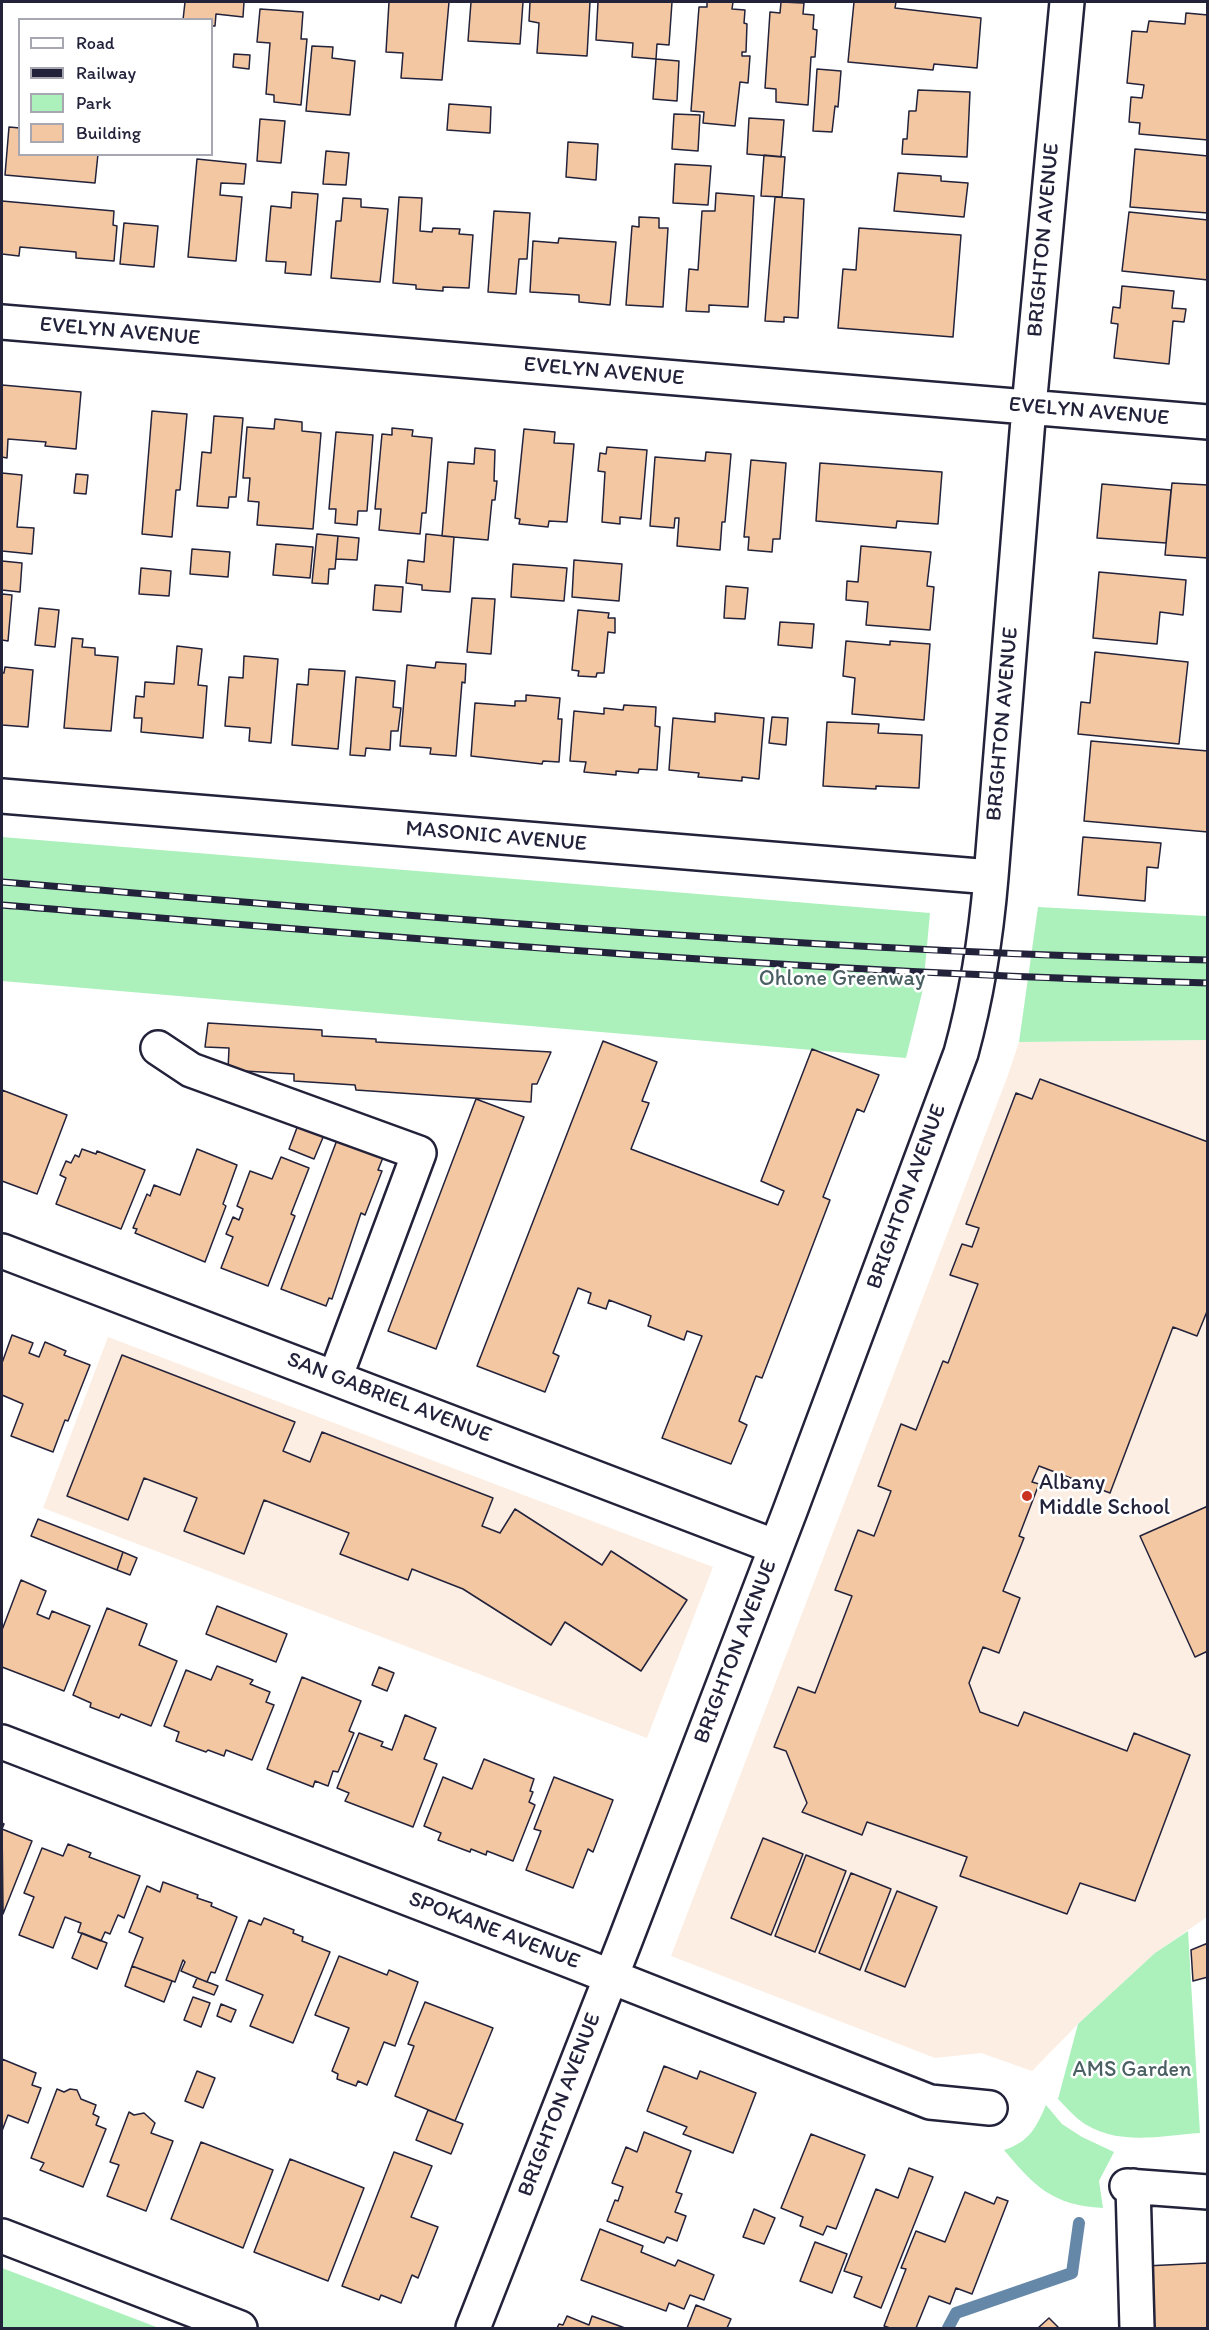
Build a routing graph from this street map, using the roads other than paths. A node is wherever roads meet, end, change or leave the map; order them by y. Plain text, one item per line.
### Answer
1 (1066, 2) edge
2 (2, 322) edge
3 (1029, 407) junction
4 (1208, 422) edge
5 (2, 796) edge
6 (991, 877) junction
7 (158, 1048) dead end
8 (2, 1251) edge
9 (335, 1378) junction
10 (776, 1547) junction
11 (2, 1742) edge
12 (610, 1977) junction
13 (990, 2108) dead end
14 (1208, 2192) edge
15 (2, 2236) edge
16 (240, 2328) edge
17 (473, 2328) edge
18 (1137, 2328) edge

1 - 3 street, BRIGHTON AVENUE
2 - 3 street, EVELYN AVENUE
3 - 4 street, EVELYN AVENUE
3 - 6 street, BRIGHTON AVENUE
5 - 6 street, MASONIC AVENUE
6 - 10 street, BRIGHTON AVENUE
7 - 9 street
8 - 9 street, SAN GABRIEL AVENUE
9 - 10 street, SAN GABRIEL AVENUE
10 - 12 street, BRIGHTON AVENUE
11 - 12 street, SPOKANE AVENUE
12 - 13 street, SPOKANE AVENUE
12 - 17 street, BRIGHTON AVENUE
14 - 18 street
15 - 16 street

